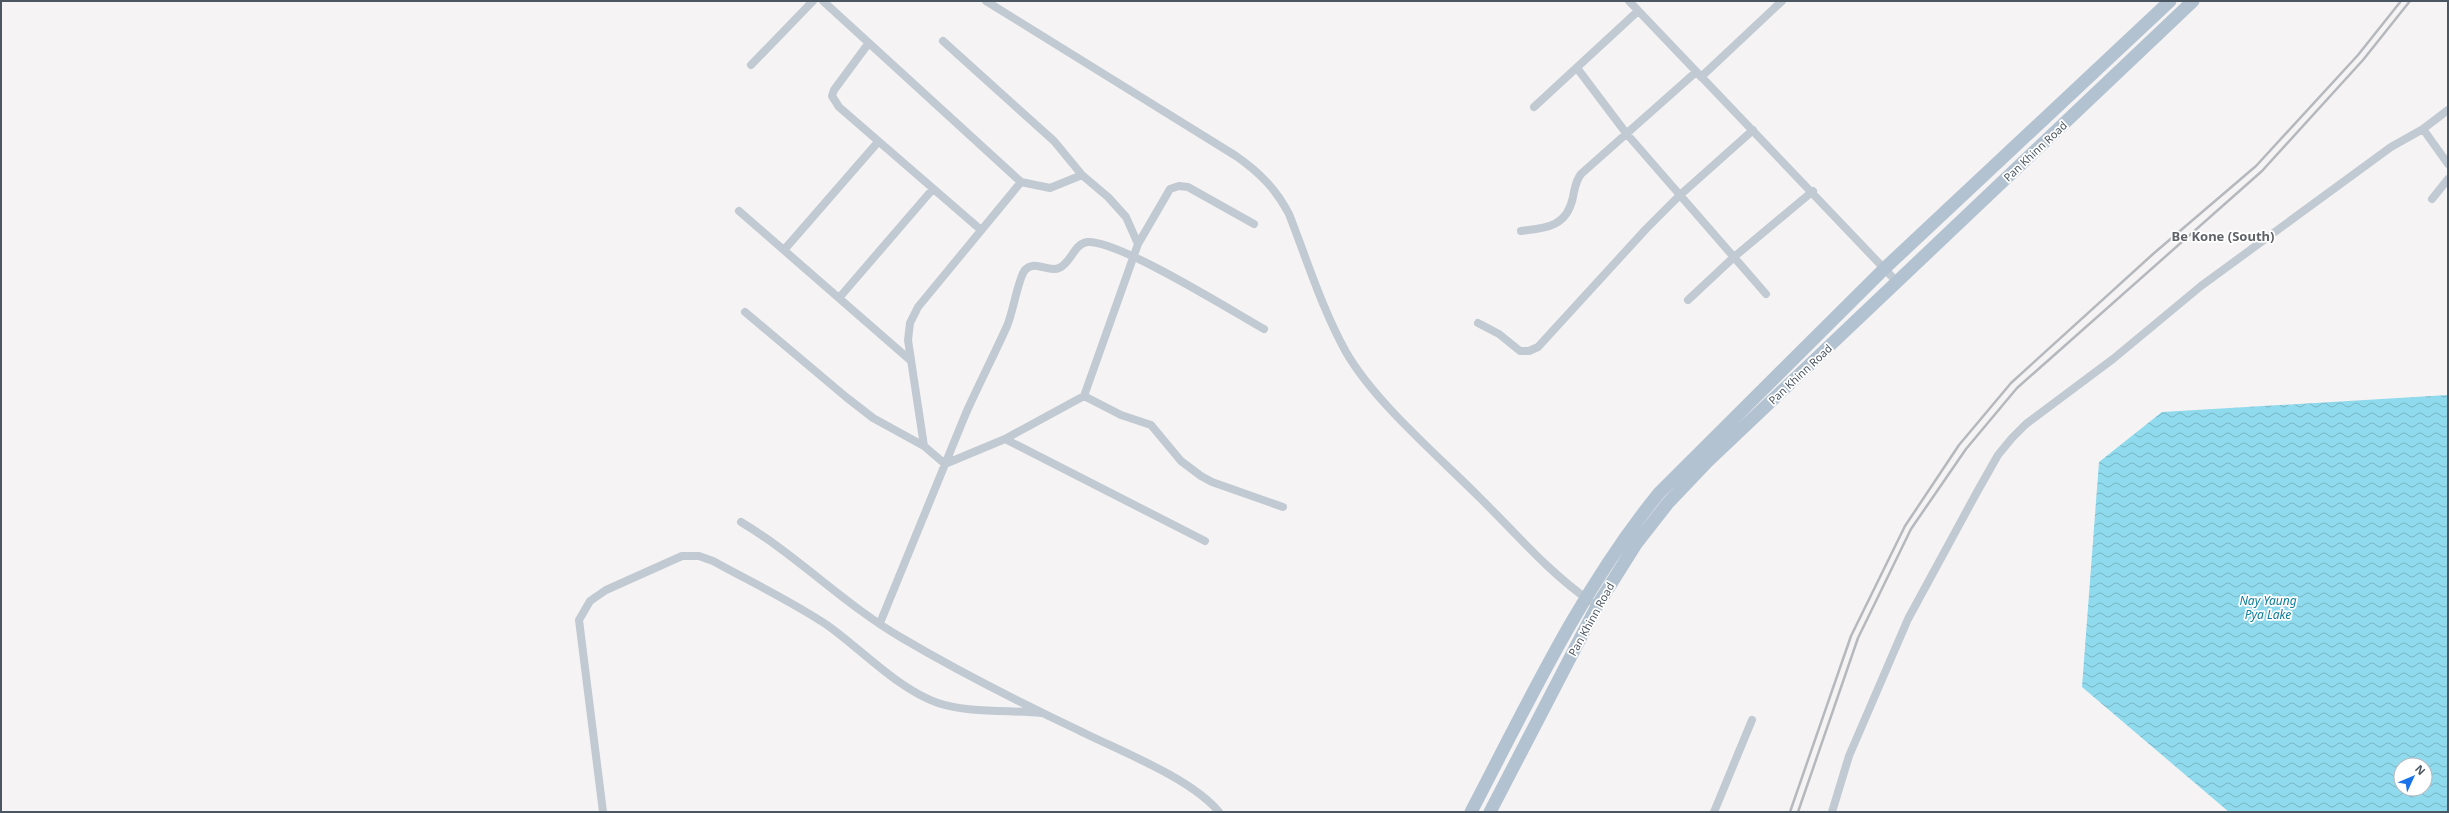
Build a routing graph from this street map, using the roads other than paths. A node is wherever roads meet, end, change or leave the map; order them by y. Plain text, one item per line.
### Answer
1 (813, 1) edge
2 (823, 1) edge
3 (986, 1) edge
4 (1629, 1) edge
5 (1782, 1) edge
6 (2170, 1) edge
7 (2192, 1) edge
8 (1638, 11) junction
9 (943, 41) dead end
10 (868, 44) junction
11 (751, 65) dead end
12 (1577, 68) junction
13 (1698, 74) junction
14 (1534, 107) dead end
15 (2448, 110) edge
16 (2423, 129) junction
17 (1753, 130) junction
18 (1626, 133) junction
19 (878, 142) junction
20 (2448, 164) edge
21 (1082, 175) junction
22 (2448, 179) edge
23 (1021, 182) junction
24 (932, 190) junction
25 (1813, 191) junction
26 (1679, 196) junction
27 (2432, 199) dead end
28 (739, 211) dead end
29 (1254, 224) dead end
30 (981, 230) junction
31 (1521, 231) dead end
32 (1138, 244) junction
33 (784, 250) junction
34 (1134, 256) junction
35 (1734, 257) junction
36 (1885, 268) junction
37 (1898, 282) junction
38 (1766, 294) dead end
39 (839, 298) junction
40 (1688, 300) dead end
41 (745, 312) dead end
42 (1478, 322) dead end
43 (1264, 329) dead end
44 (910, 360) junction
45 (1084, 396) junction
46 (1005, 439) junction
47 (924, 446) junction
48 (945, 464) junction
49 (1284, 507) dead end
50 (741, 522) dead end
51 (1205, 541) dead end
52 (1586, 598) junction
53 (1597, 606) junction
54 (880, 623) junction
55 (1041, 713) junction
56 (1752, 720) dead end
57 (603, 812) edge
58 (1219, 812) edge
59 (1471, 812) edge
60 (1490, 812) edge
61 (1714, 812) edge
62 (1832, 812) edge

1 - 11 street
2 - 10 street
3 - 52 street
4 - 8 street
5 - 13 street
6 - 36 main road, Pan Khinn Road
7 - 37 main road, Pan Khinn Road
8 - 12 street
8 - 13 street
9 - 21 street
10 - 19 street
10 - 23 street
12 - 14 street
12 - 18 street
13 - 17 street
13 - 18 street
15 - 16 street
16 - 20 street
16 - 62 street
17 - 25 street
17 - 26 street
18 - 26 street
18 - 31 street
19 - 24 street
19 - 33 street
21 - 23 street
21 - 32 street
22 - 27 street
23 - 30 street
24 - 30 street
24 - 39 street
25 - 35 street
25 - 36 street
26 - 35 street
26 - 42 street
28 - 33 street
29 - 32 street
30 - 44 street
32 - 34 street
33 - 39 street
34 - 43 street
34 - 45 street
34 - 48 street
35 - 38 street
35 - 40 street
36 - 37 street
36 - 52 main road, Pan Khinn Road
37 - 53 main road, Pan Khinn Road
39 - 44 street
41 - 47 street
44 - 47 street
45 - 46 street
45 - 49 street
46 - 48 street
46 - 51 street
47 - 48 street
48 - 54 street
50 - 54 street
52 - 53 street
52 - 59 main road, Pan Khinn Road
53 - 60 main road, Pan Khinn Road
54 - 55 street
55 - 57 street
55 - 58 street
56 - 61 street

